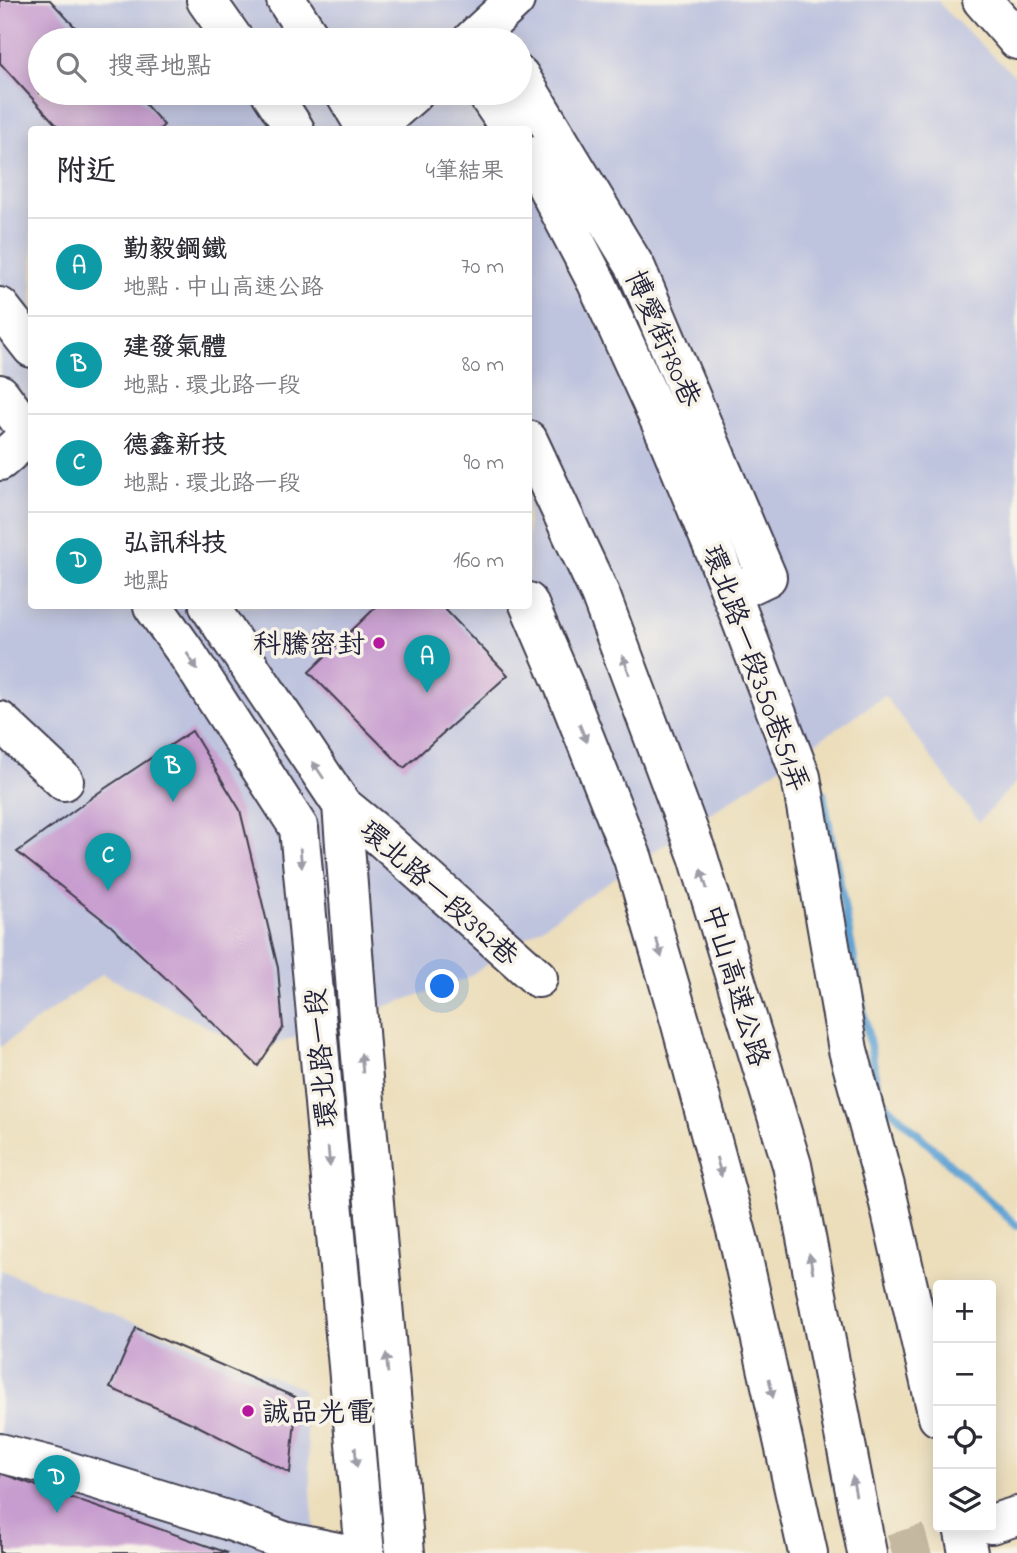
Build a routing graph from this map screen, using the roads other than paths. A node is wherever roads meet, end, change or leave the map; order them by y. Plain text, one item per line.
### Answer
1 (206, 0) edge
2 (286, 0) edge
3 (982, 0) edge
4 (226, 28) edge
5 (304, 28) edge
6 (1017, 40) edge
7 (532, 96) edge
8 (353, 105) edge
9 (400, 105) edge
10 (494, 105) edge
11 (367, 126) edge
12 (375, 126) edge
13 (508, 126) edge
14 (532, 160) edge
15 (0, 307) edge
16 (28, 343) edge
17 (0, 394) edge
18 (28, 431) edge
19 (28, 438) edge
20 (532, 449) edge
21 (0, 461) edge
22 (732, 594) junction
23 (155, 609) edge
24 (211, 609) edge
25 (531, 609) edge
26 (0, 721) edge
27 (64, 781) dead end
28 (342, 805) junction
29 (538, 978) dead end
30 (935, 1406) edge
31 (0, 1453) edge
32 (1017, 1516) edge
33 (996, 1524) edge
34 (343, 1553) edge
35 (365, 1553) edge
36 (404, 1553) edge
37 (808, 1553) edge
38 (867, 1553) edge

1 - 4 main road
2 - 5 main road
3 - 6 main road
7 - 22 main road, 博愛街780巷
8 - 11 main road
9 - 12 main road
10 - 13 main road
14 - 22 main road, 環北路一段350巷51弄
15 - 16 main road
17 - 18 main road
19 - 21 main road
38 -> 20 main road, 中山高速公路
22 - 30 main road, 環北路一段350巷51弄
23 -> 35 main road, 環北路一段
28 -> 24 main road, 環北路一段
25 -> 37 main road
26 - 27 main road
28 - 29 main road, 環北路一段392巷
36 -> 28 main road, 環北路一段
31 - 34 main road
32 - 33 main road

